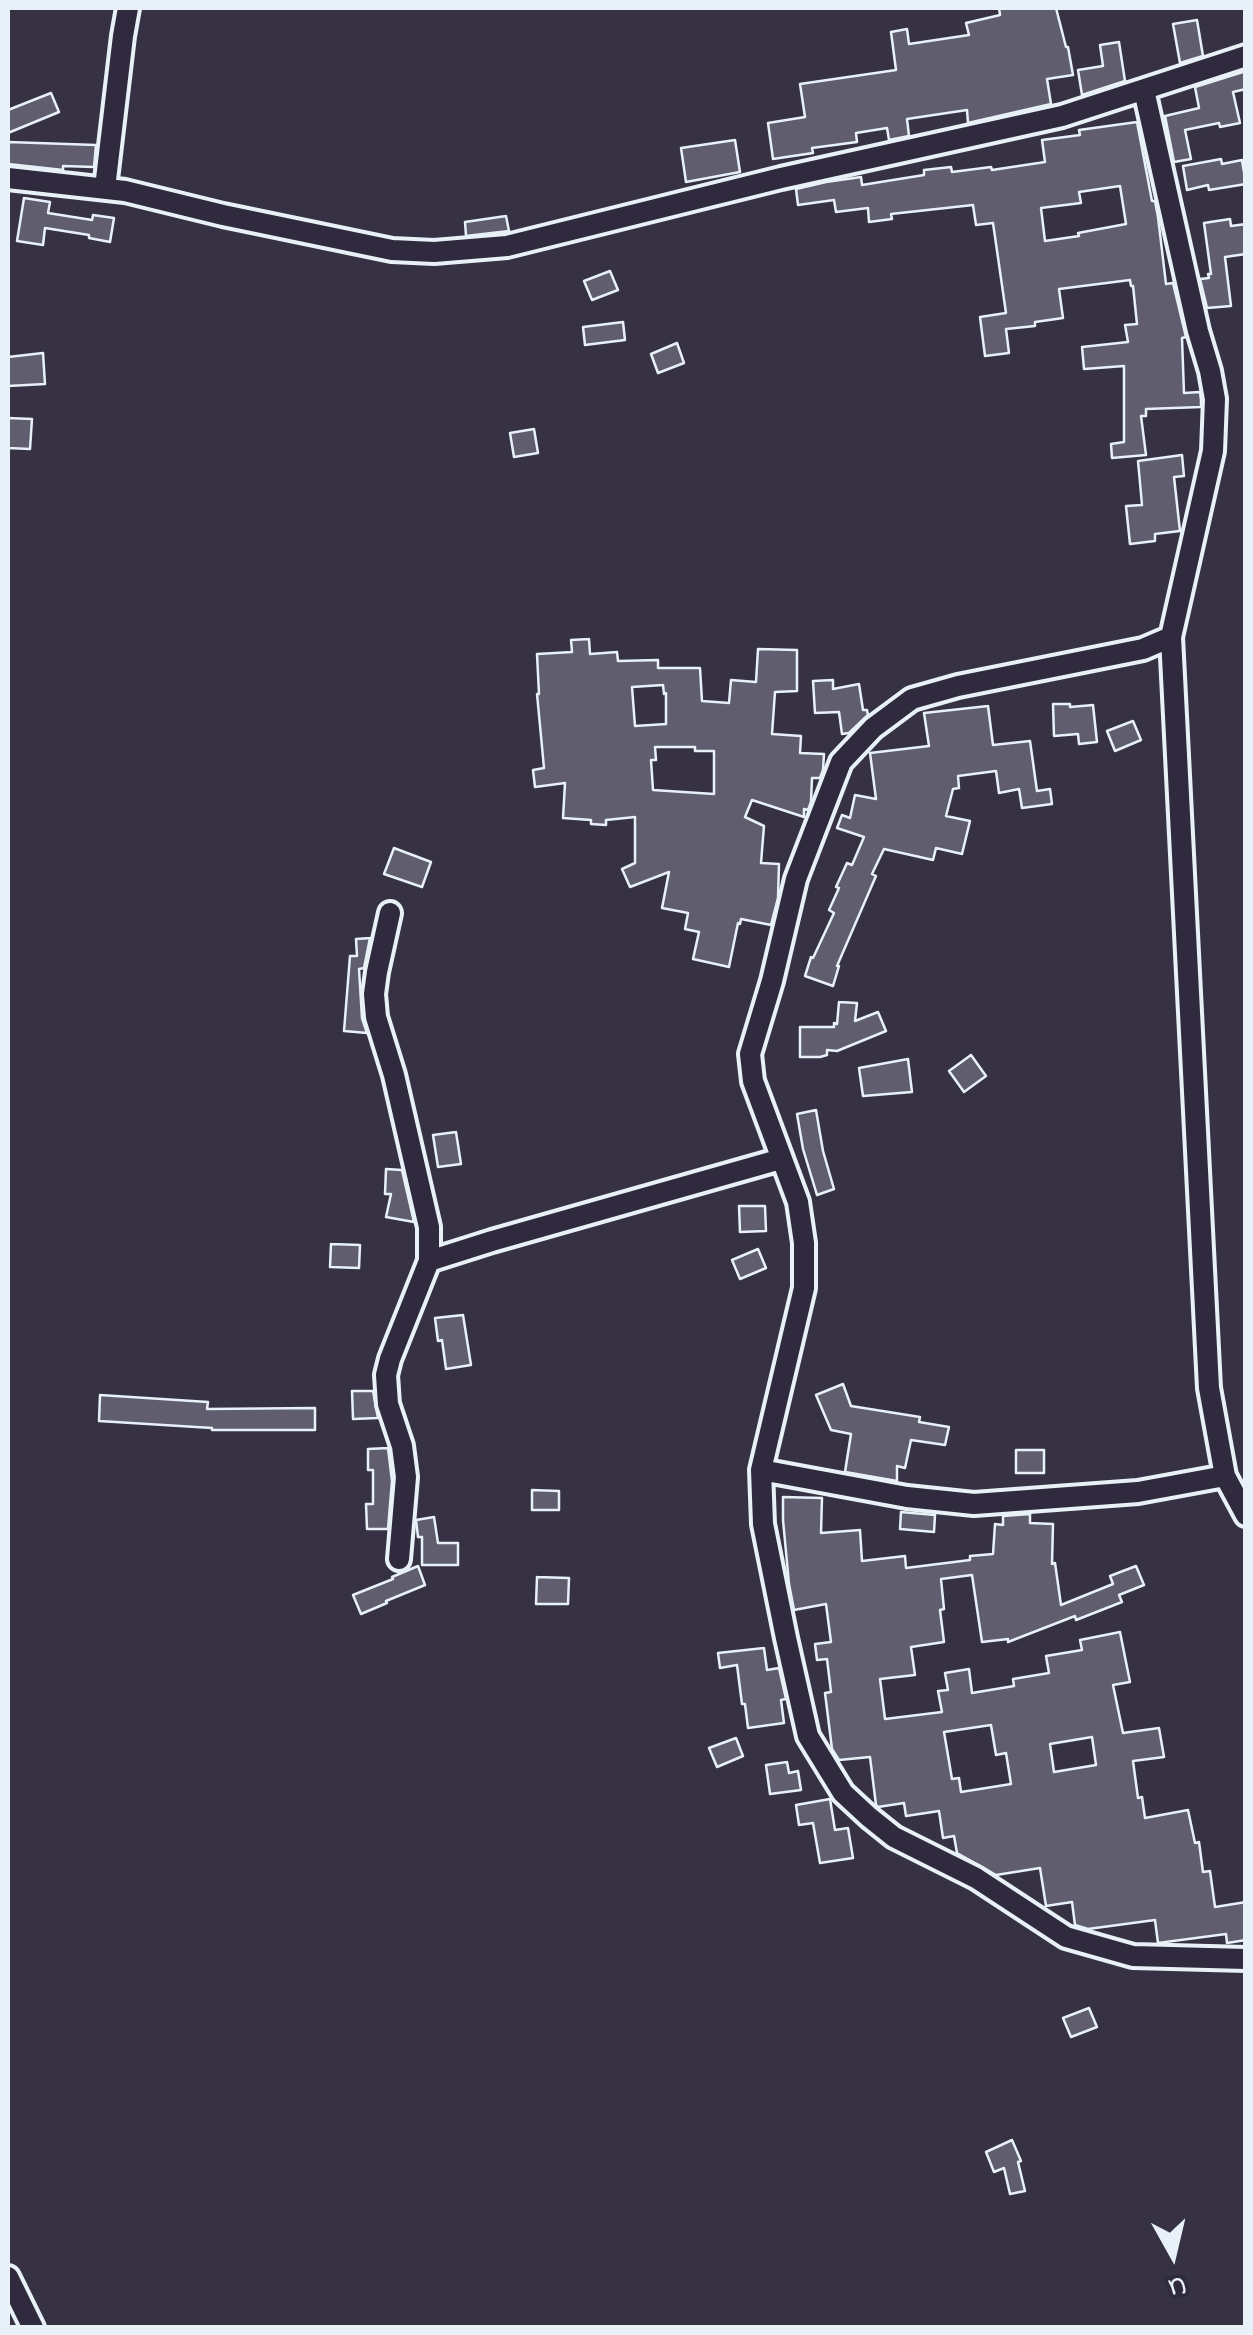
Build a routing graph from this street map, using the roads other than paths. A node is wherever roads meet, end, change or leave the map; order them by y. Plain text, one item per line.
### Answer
1 (128, 8) edge
2 (1246, 56) edge
3 (1144, 90) junction
4 (8, 178) edge
5 (105, 188) junction
6 (1171, 637) junction
7 (390, 913) dead end
8 (782, 1159) junction
9 (429, 1261) junction
10 (761, 1470) junction
11 (1225, 1476) junction
12 (1246, 1515) edge
13 (399, 1558) dead end
14 (1246, 1958) edge
15 (8, 2277) edge
16 (33, 2328) edge

1 - 5 street
2 - 3 street
3 - 5 street
3 - 6 street
4 - 5 street
6 - 8 street
6 - 11 street
7 - 9 street
8 - 9 street
8 - 10 street
9 - 13 street
10 - 11 street
10 - 14 street
11 - 12 street
15 - 16 street

